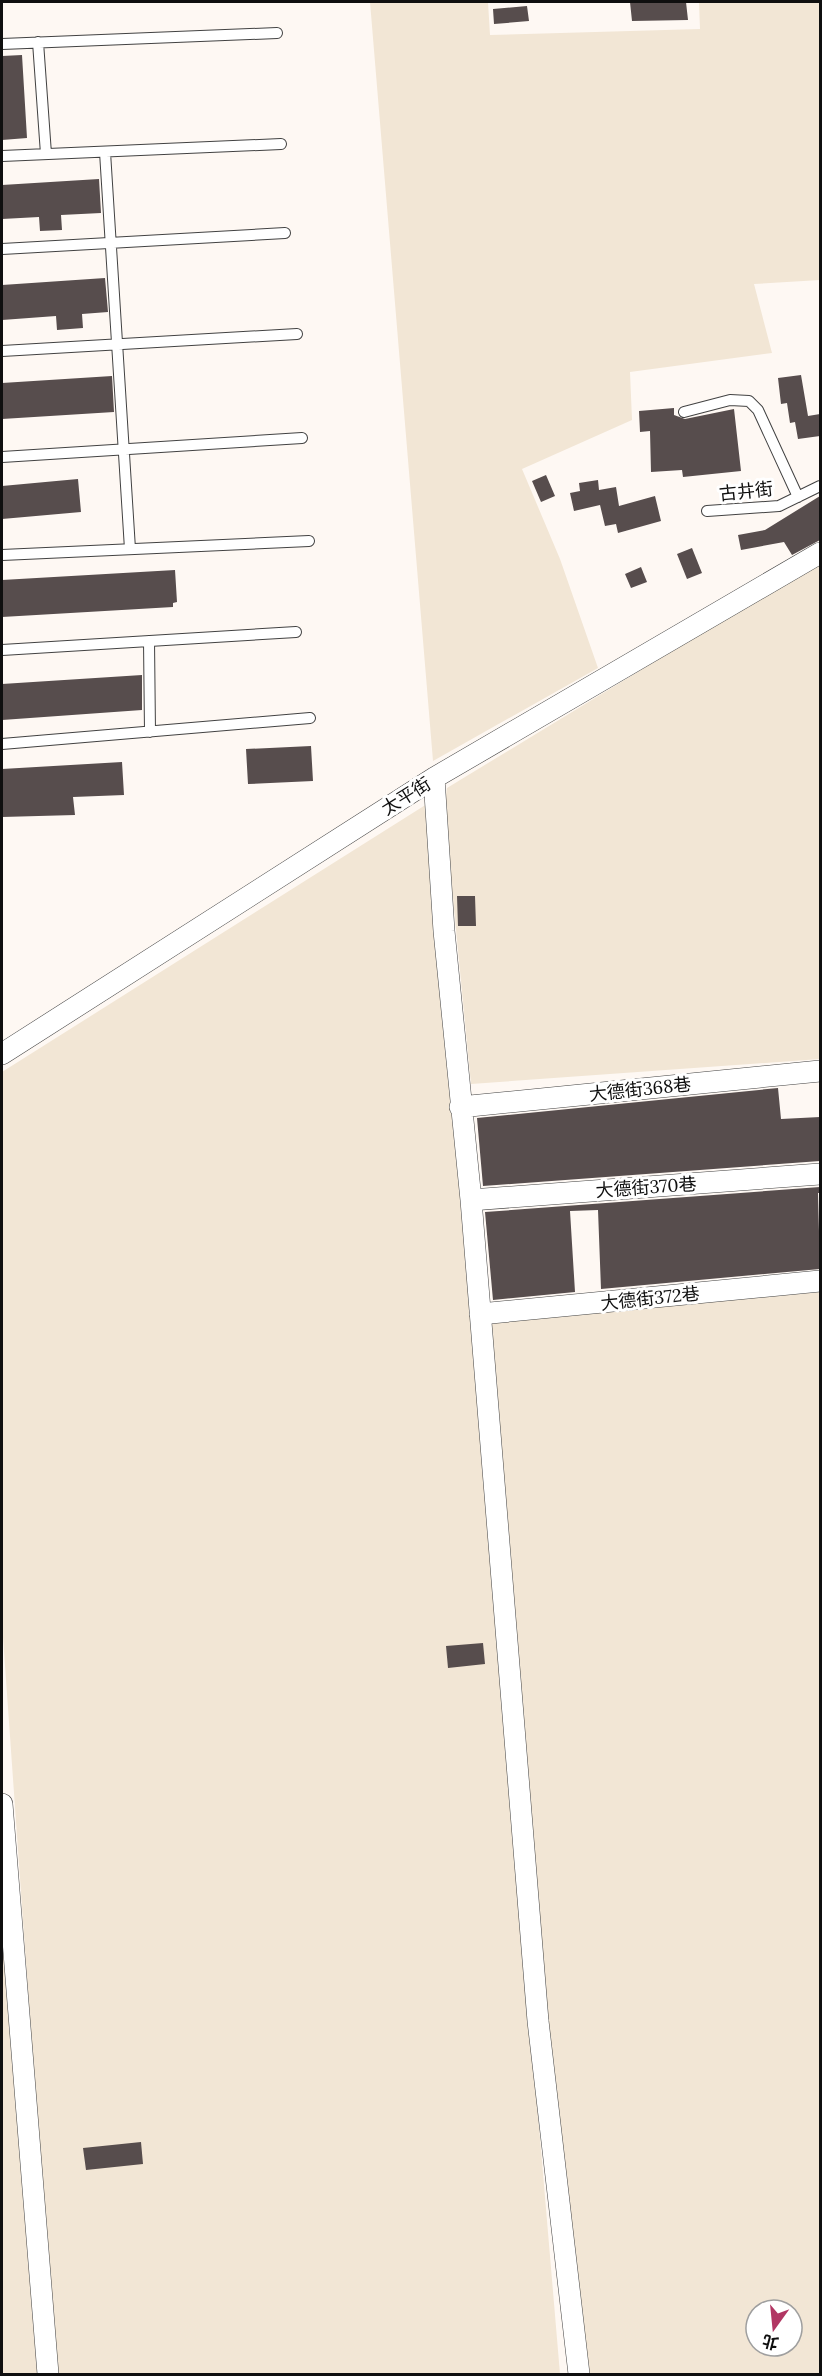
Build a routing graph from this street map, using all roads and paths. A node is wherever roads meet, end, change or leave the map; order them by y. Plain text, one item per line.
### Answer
1 (277, 33) dead end
2 (38, 42) junction
3 (2, 44) edge
4 (281, 144) dead end
5 (105, 152) junction
6 (46, 154) junction
7 (2, 156) edge
8 (285, 233) dead end
9 (111, 243) junction
10 (2, 249) edge
11 (297, 334) dead end
12 (117, 345) junction
13 (2, 351) edge
14 (684, 412) dead end
15 (302, 438) dead end
16 (124, 450) junction
17 (2, 457) edge
18 (820, 486) edge
19 (798, 497) junction
20 (707, 511) dead end
21 (309, 541) dead end
22 (130, 549) junction
23 (820, 553) edge
24 (2, 555) edge
25 (296, 632) dead end
26 (149, 641) junction
27 (2, 650) edge
28 (310, 718) dead end
29 (150, 732) junction
30 (2, 744) edge
31 (434, 778) junction
32 (2, 1054) edge
33 (820, 1071) edge
34 (460, 1107) junction
35 (820, 1174) edge
36 (471, 1200) junction
37 (820, 1281) edge
38 (480, 1314) junction
39 (2, 1804) edge
40 (48, 2374) edge
41 (579, 2374) edge

1 - 2 lane
2 - 3 lane
2 - 6 lane
4 - 5 lane
5 - 6 lane
5 - 9 lane
6 - 7 lane
8 - 9 lane
9 - 10 lane
9 - 12 lane
11 - 12 lane
12 - 13 lane
12 - 16 lane
14 - 19 lane
15 - 16 lane
16 - 17 lane
16 - 22 lane
18 - 19 lane, 古井街
19 - 20 lane, 古井街
21 - 22 lane
22 - 24 lane
23 - 31 street, 太平街
25 - 26 lane
26 - 27 lane
26 - 29 lane
28 - 29 lane
29 - 30 lane
31 - 32 street, 太平街
31 - 34 street
33 - 34 street, 大德街368巷
34 - 36 street
35 - 36 street, 大德街370巷
36 - 38 street
37 - 38 street, 大德街372巷
38 - 41 street
39 - 40 street

